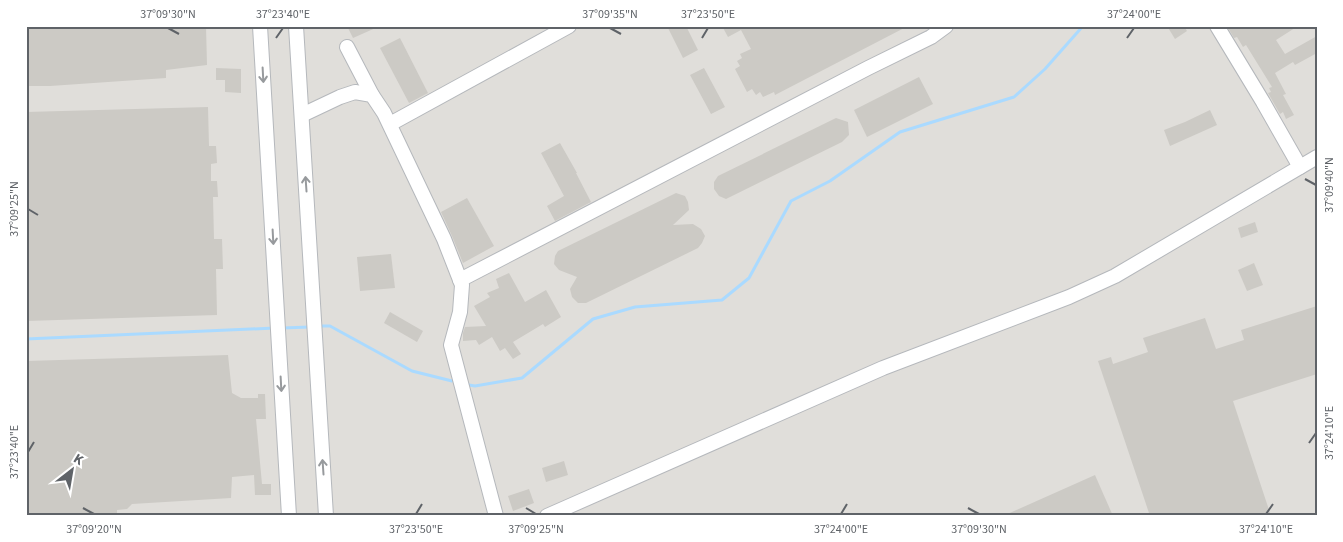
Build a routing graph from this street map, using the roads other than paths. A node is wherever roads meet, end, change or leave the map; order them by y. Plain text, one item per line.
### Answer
1 (260, 26) edge
2 (296, 26) edge
3 (569, 26) edge
4 (946, 26) edge
5 (1217, 26) edge
6 (347, 47) dead end
7 (372, 96) junction
8 (302, 115) junction
9 (390, 124) junction
10 (1317, 157) edge
11 (1300, 168) junction
12 (460, 280) junction
13 (289, 516) edge
14 (326, 516) edge
15 (496, 516) edge
16 (547, 516) edge

1 -> 13 street
2 - 8 street
3 - 9 street
4 - 12 street
5 - 11 street
6 - 7 street
7 - 8 street
7 - 9 street
14 -> 8 street
9 - 12 street
10 - 11 street
11 - 16 street
12 - 15 street

